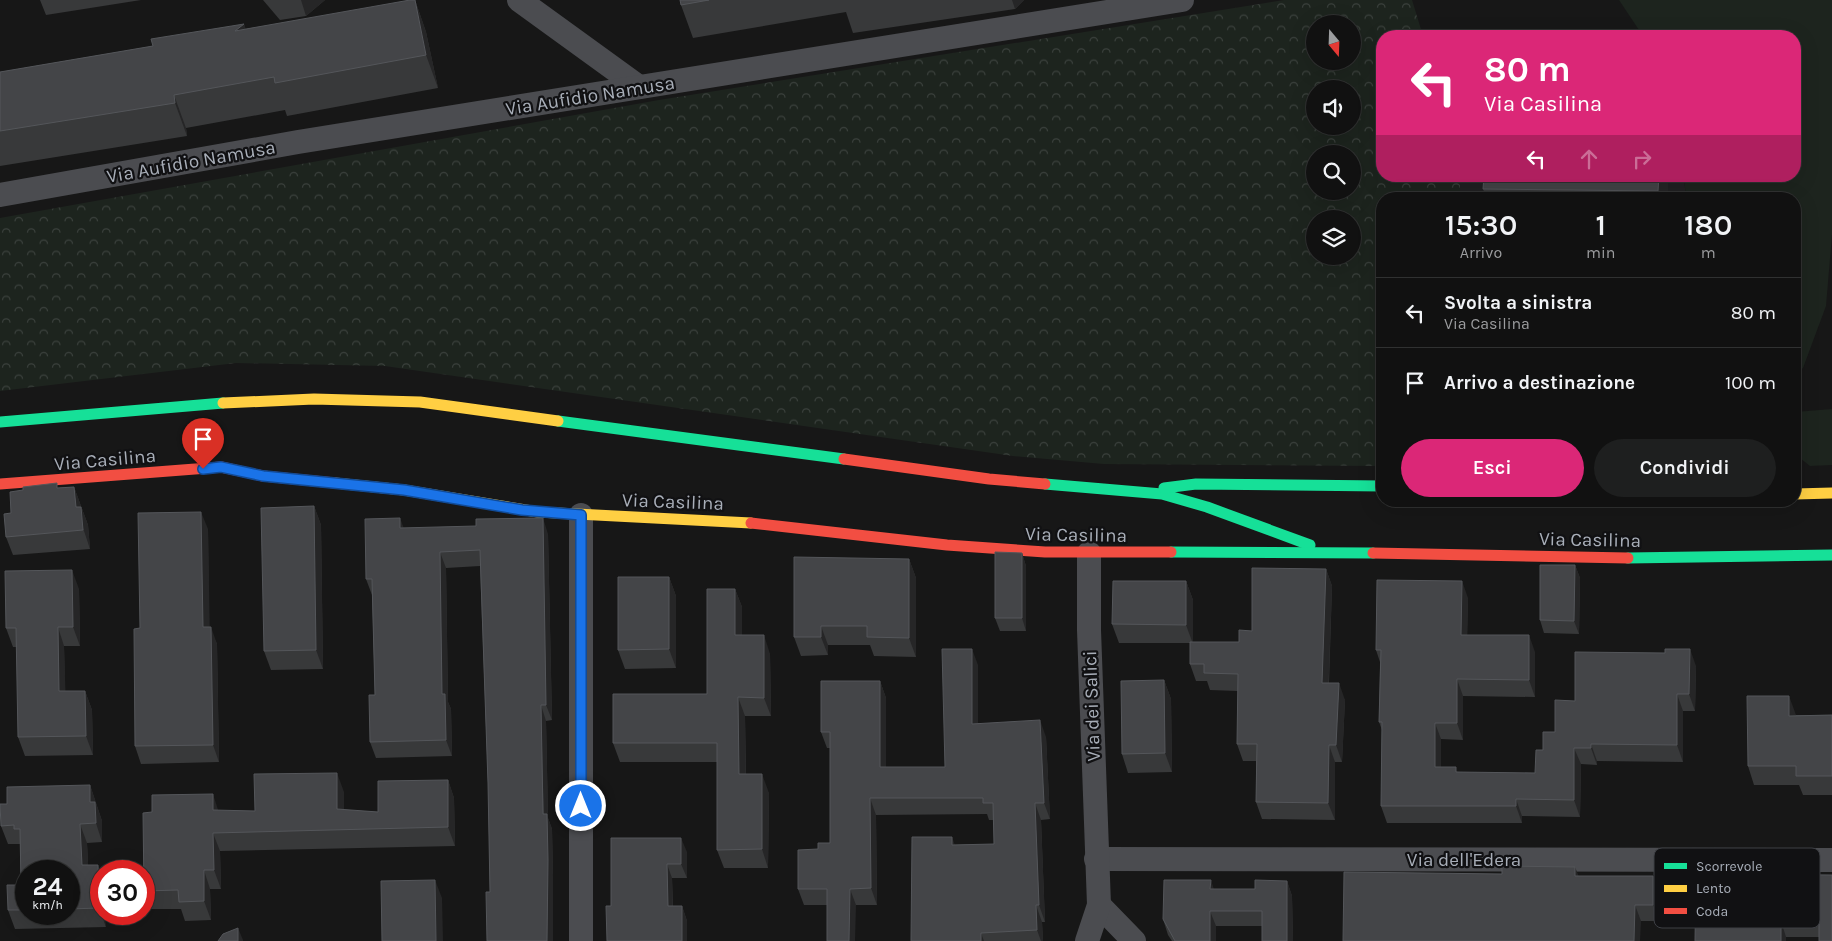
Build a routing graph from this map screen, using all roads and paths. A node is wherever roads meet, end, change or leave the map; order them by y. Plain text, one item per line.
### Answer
1 (519, 0) edge
2 (1182, 0) edge
3 (1113, 5) edge
4 (639, 87) junction
5 (0, 195) edge
6 (0, 422) edge
7 (0, 484) edge
8 (1376, 486) edge
9 (1146, 491) junction
10 (1832, 493) edge
11 (1801, 494) edge
12 (581, 515) junction
13 (1348, 553) junction
14 (1089, 554) junction
15 (1832, 555) edge
16 (1096, 859) junction
17 (1654, 860) edge
18 (1098, 905) junction
19 (581, 941) edge
20 (1088, 941) edge
21 (1134, 941) edge

1 - 4 street
2 - 3 street, Via Aufidio Namusa
3 - 4 street, Via Aufidio Namusa
4 - 5 street, Via Aufidio Namusa
6 - 9 main road, Via Casilina
7 - 12 main road, Via Casilina
8 - 9 main road, Via Casilina
9 - 13 main road, Via Casilina
10 - 11 main road
12 - 14 main road, Via Casilina
12 - 19 street
13 - 14 main road, Via Casilina
13 - 15 main road, Via Casilina
14 - 16 street, Via dei Salici
16 - 17 street, Via dell'Edera
16 - 18 street, Via dei Salici
18 - 20 street, Via dei Salici
18 - 21 street

